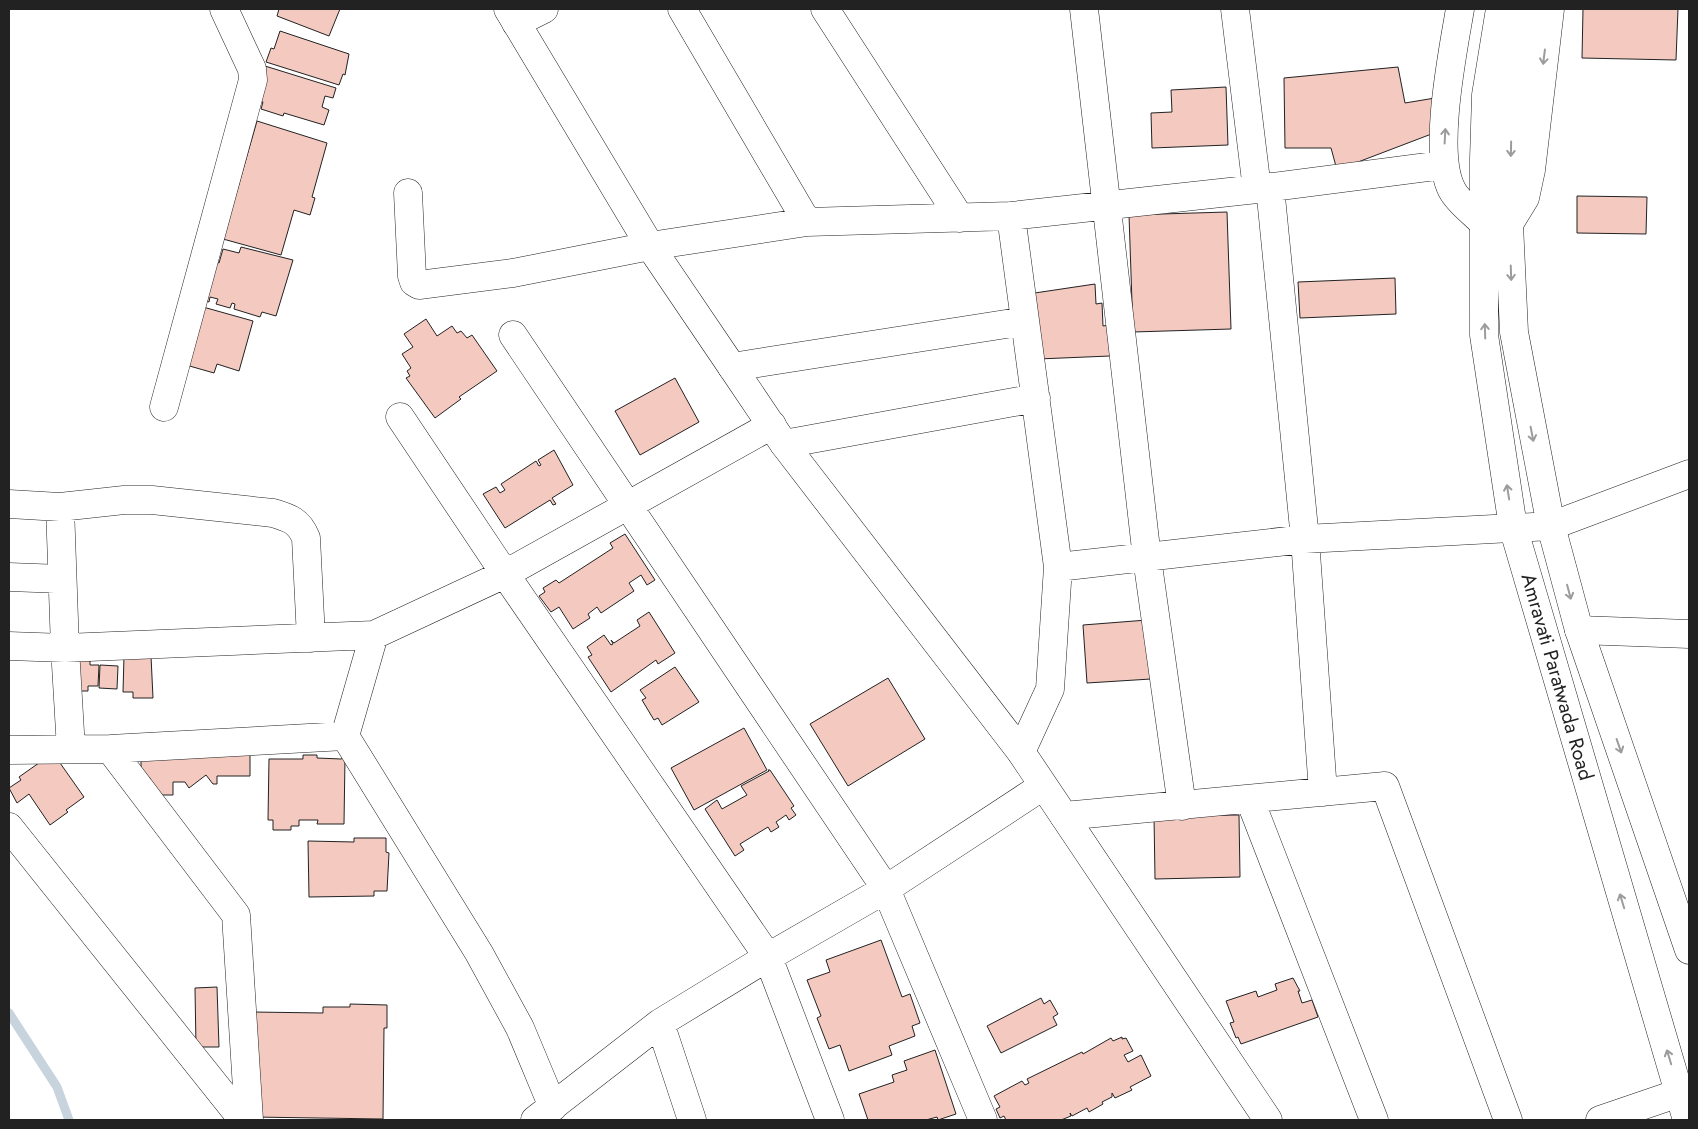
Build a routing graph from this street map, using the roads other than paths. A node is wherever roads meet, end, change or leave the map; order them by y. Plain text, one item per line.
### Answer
1 (224, 9) edge
2 (544, 9) edge
3 (682, 9) edge
4 (825, 9) edge
5 (1084, 9) edge
6 (1235, 9) edge
7 (1460, 9) edge
8 (1500, 9) edge
9 (1527, 9) edge
10 (1550, 9) edge
11 (512, 16) edge
12 (1499, 98) junction
13 (1443, 164) junction
14 (1264, 188) junction
15 (408, 193) dead end
16 (1108, 205) junction
17 (1011, 216) junction
18 (960, 218) junction
19 (807, 222) junction
20 (1496, 224) junction
21 (650, 246) junction
22 (1025, 321) junction
23 (513, 335) dead end
24 (732, 367) junction
25 (1036, 398) junction
26 (164, 407) dead end
27 (400, 417) dead end
28 (778, 435) junction
29 (1689, 474) edge
30 (9, 504) edge
31 (627, 504) junction
32 (60, 507) junction
33 (1551, 526) junction
34 (1513, 527) junction
35 (1305, 539) junction
36 (1147, 558) junction
37 (1058, 567) junction
38 (505, 574) junction
39 (9, 577) edge
40 (62, 579) junction
41 (1579, 630) junction
42 (1689, 634) edge
43 (374, 635) junction
44 (311, 638) junction
45 (9, 646) edge
46 (65, 648) junction
47 (345, 736) junction
48 (71, 749) junction
49 (110, 749) junction
50 (9, 750) edge
51 (1020, 752) junction
52 (1043, 786) junction
53 (1323, 792) junction
54 (1250, 800) junction
55 (1182, 806) junction
56 (1064, 816) junction
57 (9, 827) edge
58 (886, 889) junction
59 (1689, 950) edge
60 (768, 957) junction
61 (660, 1022) junction
62 (1685, 1105) edge
63 (544, 1116) edge
64 (242, 1120) edge
65 (249, 1120) edge
66 (692, 1120) edge
67 (830, 1120) edge
68 (983, 1120) edge
69 (1268, 1120) edge
70 (1374, 1120) edge
71 (1508, 1120) edge
72 (1600, 1120) edge

1 - 26 street
2 - 11 street
3 - 19 street
4 - 18 street
5 - 16 street
6 - 14 street
13 -> 7 street
8 - 12 street
9 - 12 street
10 -> 20 street
11 - 21 street
12 - 20 street
13 - 14 street
13 - 20 street
14 - 16 street
14 - 35 street
15 - 21 street
16 - 17 street
16 - 36 street
17 - 18 street
17 - 22 street
18 - 19 street
19 - 21 street
20 -> 33 street, Amravati Paratwada Road
34 -> 20 street, Amravati Paratwada Road
21 - 24 street
22 - 24 street
22 - 25 street
23 - 31 street
24 - 28 street
25 - 28 street
25 - 37 street
27 - 38 street
28 - 31 street
28 - 51 street
29 - 33 street
30 - 32 street
31 - 38 street
31 - 58 street
32 - 40 street
32 - 44 street
33 - 34 street
33 -> 41 street, Amravati Paratwada Road
34 - 35 street
62 -> 34 street, Amravati Paratwada Road
35 - 36 street
35 - 53 street
36 - 37 street
36 - 55 street
37 - 51 street
38 - 43 street
38 - 60 street
39 - 40 street
40 - 46 street
41 - 42 street
41 -> 59 street, Amravati Paratwada Road
43 - 44 street
43 - 47 street
44 - 46 street
45 - 46 street
46 - 48 street
47 - 49 street
47 - 63 street
48 - 49 street
48 - 50 street
49 - 65 street
51 - 52 street
52 - 56 street
52 - 58 street
53 - 54 street
53 - 71 street
54 - 55 street
54 - 70 street
55 - 56 street
56 - 69 street
57 - 64 street
58 - 60 street
58 - 68 street
60 - 61 street
60 - 67 street
61 - 63 street
61 - 66 street
62 - 72 street

